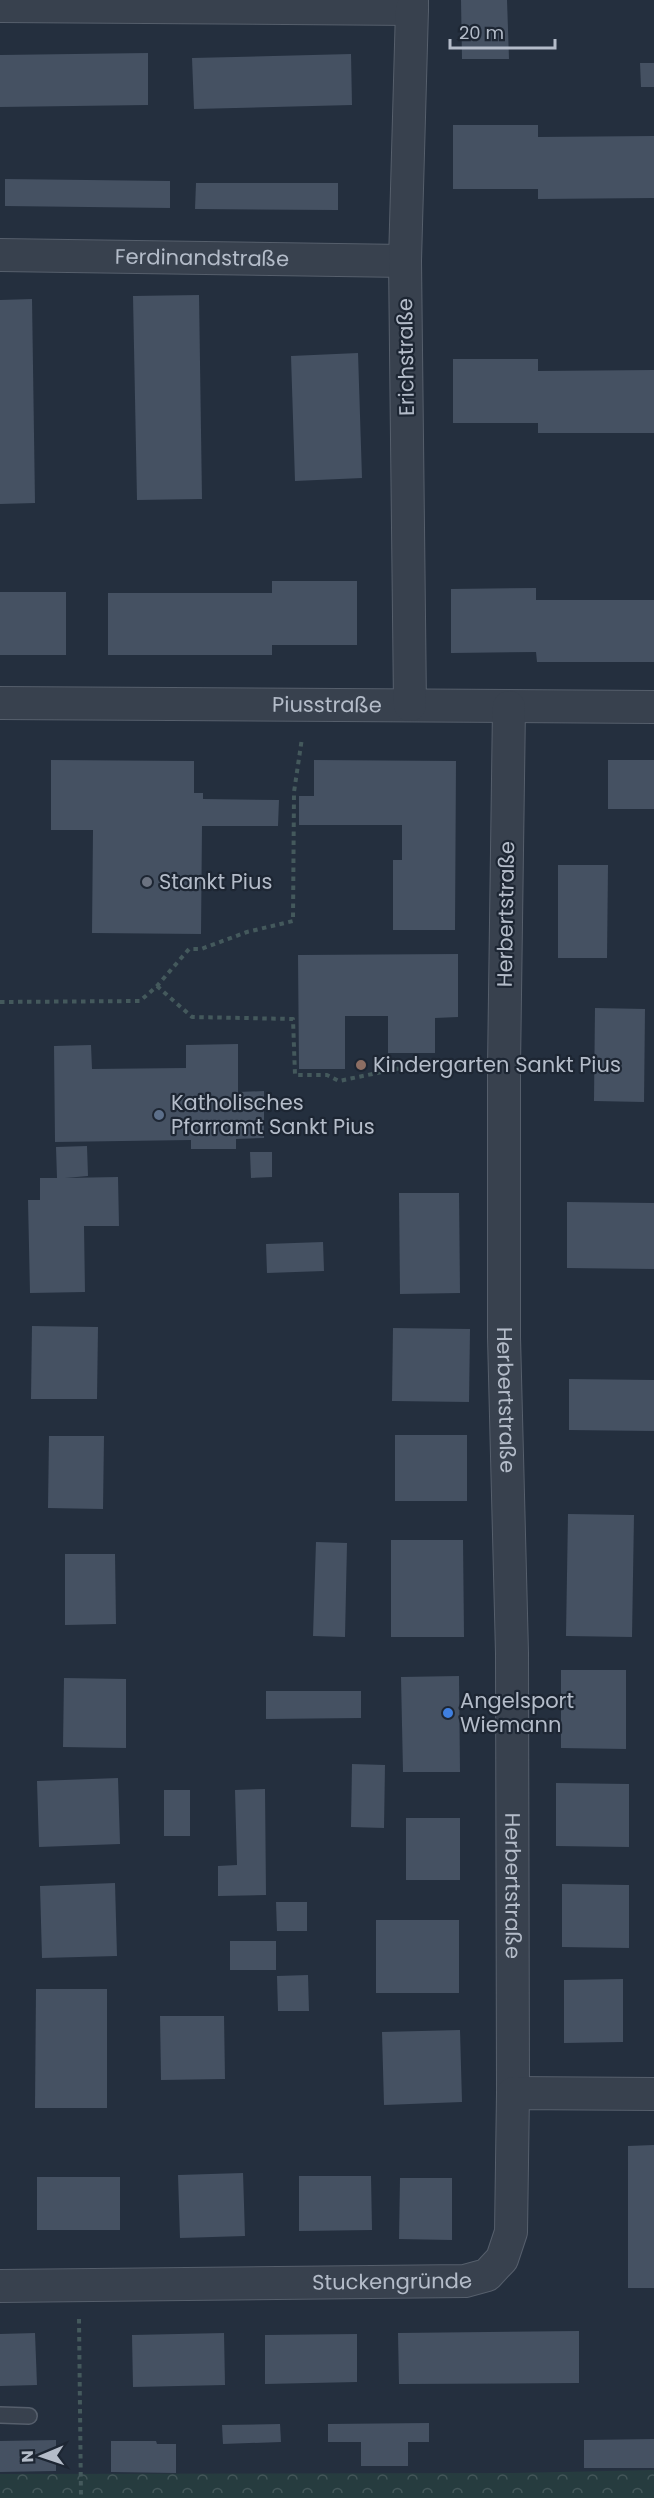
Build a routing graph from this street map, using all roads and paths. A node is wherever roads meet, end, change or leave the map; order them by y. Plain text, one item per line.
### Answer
1 (130, 4) edge
2 (412, 5) edge
3 (0, 6) edge
4 (0, 255) edge
5 (405, 261) junction
6 (0, 703) edge
7 (307, 705) junction
8 (410, 705) junction
9 (509, 707) junction
10 (654, 707) edge
11 (157, 986) junction
12 (0, 1002) edge
13 (504, 1067) junction
14 (513, 2093) junction
15 (654, 2094) edge
16 (78, 2285) junction
17 (0, 2286) edge
18 (0, 2415) edge
19 (29, 2416) dead end
20 (81, 2498) edge

1 - 2 street
1 - 3 street
2 - 5 street, Erichstraße
4 - 5 street, Ferdinandstraße
5 - 8 street, Erichstraße
6 - 7 street, Piusstraße
7 - 8 street, Piusstraße
7 - 11 path
8 - 9 street, Piusstraße
9 - 10 street, Piusstraße
9 - 13 street, Herbertstraße
11 - 12 path
11 - 13 path
13 - 14 street, Herbertstraße
14 - 15 street
14 - 16 street, Stuckengründe
16 - 17 street, Stuckengründe
16 - 20 path
18 - 19 lane

